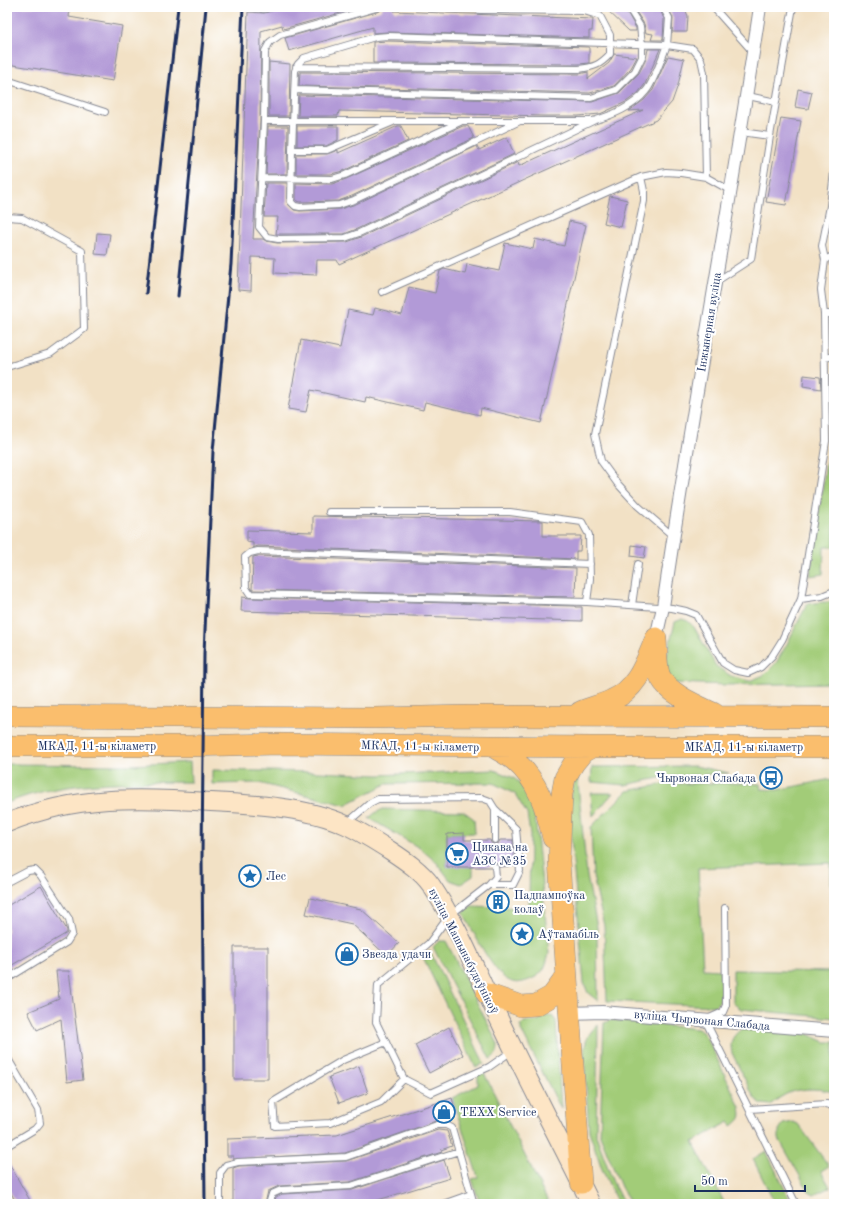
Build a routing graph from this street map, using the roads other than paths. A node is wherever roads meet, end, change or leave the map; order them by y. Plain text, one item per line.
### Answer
1 (271, 7) edge
2 (379, 7) edge
3 (444, 7) edge
4 (492, 7) edge
5 (628, 7) edge
6 (663, 7) edge
7 (713, 7) edge
8 (760, 7) edge
9 (793, 7) edge
10 (263, 9) dead end
11 (479, 10) junction
12 (610, 44) junction
13 (642, 44) junction
14 (667, 45) junction
15 (754, 53) junction
16 (296, 68) junction
17 (7, 80) edge
18 (295, 90) junction
19 (748, 96) junction
20 (776, 102) junction
21 (105, 112) dead end
22 (264, 121) junction
23 (293, 121) junction
24 (396, 121) junction
25 (462, 121) junction
26 (520, 121) junction
27 (593, 121) junction
28 (741, 132) junction
29 (770, 136) junction
30 (292, 150) junction
31 (834, 172) edge
32 (641, 177) junction
33 (706, 177) junction
34 (262, 178) junction
35 (292, 179) junction
36 (731, 192) junction
37 (832, 205) edge
38 (7, 216) edge
39 (834, 255) edge
40 (825, 260) junction
41 (715, 282) junction
42 (382, 292) dead end
43 (824, 314) junction
44 (834, 314) edge
45 (834, 356) edge
46 (825, 358) junction
47 (7, 367) edge
48 (328, 512) dead end
49 (673, 536) junction
50 (590, 564) junction
51 (638, 564) dead end
52 (834, 591) edge
53 (801, 599) junction
54 (588, 602) junction
55 (632, 605) junction
56 (663, 607) junction
57 (656, 638) junction
58 (7, 716) edge
59 (720, 716) junction
60 (571, 717) junction
61 (834, 717) edge
62 (7, 746) edge
63 (493, 747) junction
64 (592, 747) junction
65 (834, 747) edge
66 (495, 809) junction
67 (7, 823) edge
68 (346, 824) junction
69 (495, 840) dead end
70 (559, 862) junction
71 (496, 867) dead end
72 (7, 882) edge
73 (489, 885) junction
74 (725, 908) dead end
75 (449, 916) junction
76 (566, 977) junction
77 (7, 979) edge
78 (487, 994) junction
79 (569, 1013) junction
80 (705, 1020) junction
81 (834, 1031) edge
82 (386, 1042) junction
83 (513, 1050) junction
84 (7, 1057) edge
85 (404, 1078) junction
86 (834, 1107) edge
87 (750, 1109) junction
88 (7, 1146) edge
89 (459, 1151) junction
90 (581, 1183) junction
91 (471, 1194) junction
92 (220, 1204) edge
93 (269, 1204) edge
94 (443, 1204) edge
95 (474, 1204) edge
96 (591, 1204) edge
97 (796, 1204) edge

1 - 10 lane
2 - 22 lane
3 - 11 lane
4 - 11 lane
5 - 13 lane
6 - 14 lane
7 - 15 lane
8 - 15 street, Інжынерная вуліца
9 - 20 lane
11 - 12 lane
12 - 13 lane
12 - 16 lane
12 - 16 lane
13 - 14 lane
13 - 18 lane
14 - 27 lane
14 - 33 lane
15 - 19 street, Інжынерная вуліца
16 - 18 lane
17 - 21 lane
18 - 23 lane
19 - 20 lane
19 - 28 street, Інжынерная вуліца
20 - 29 lane
22 - 23 lane
22 - 34 lane
23 - 24 lane
23 - 30 lane
24 - 25 lane
24 - 30 lane
25 - 26 lane
25 - 35 lane
26 - 27 lane
26 - 35 lane
27 - 34 lane
28 - 29 lane
28 - 36 street, Інжынерная вуліца
29 - 41 lane
30 - 35 lane
31 - 37 lane
32 - 33 lane
32 - 42 lane
32 - 49 lane
33 - 36 lane
34 - 35 lane
36 - 41 street, Інжынерная вуліца
37 - 40 lane
38 - 47 lane
39 - 40 lane
40 - 43 lane
41 - 49 street, Інжынерная вуліца
43 - 44 lane
43 - 46 lane
45 - 46 lane
46 - 53 lane
48 - 50 lane
49 - 56 street, Інжынерная вуліца
50 - 54 lane
50 - 54 lane
51 - 55 lane
52 - 53 lane
53 - 56 lane
54 - 55 lane
55 - 56 lane
56 - 57 street, Інжынерная вуліца
57 - 59 highway
57 - 60 highway
58 - 60 highway
59 - 60 highway
59 - 61 highway
62 - 63 highway, МКАД, 11-ы кіламетр
63 - 64 highway, МКАД, 11-ы кіламетр
63 - 70 highway
64 - 65 highway, МКАД, 11-ы кіламетр
64 - 70 highway
66 - 68 lane
66 - 69 lane
66 - 73 lane
67 - 68 main road, вуліца Машынабудаўнікоў
68 - 75 main road, вуліца Машынабудаўнікоў
70 - 76 highway
71 - 73 lane
72 - 77 lane
73 - 75 lane
74 - 80 lane
75 - 78 main road, вуліца Машынабудаўнікоў
75 - 82 lane
76 - 78 highway
76 - 79 highway
78 - 83 main road, вуліца Машынабудаўнікоў
79 - 80 street, вуліца Чырвоная Слабада
79 - 90 highway
80 - 81 street, вуліца Чырвоная Слабада
80 - 87 lane
82 - 85 lane
82 - 85 lane
83 - 85 lane
83 - 90 main road, вуліца Машынабудаўнікоў
84 - 88 lane
86 - 87 lane
87 - 97 lane
89 - 91 lane
89 - 92 lane
89 - 93 lane
90 - 96 main road, вуліца Машынабудаўнікоў
91 - 94 lane
91 - 95 lane

